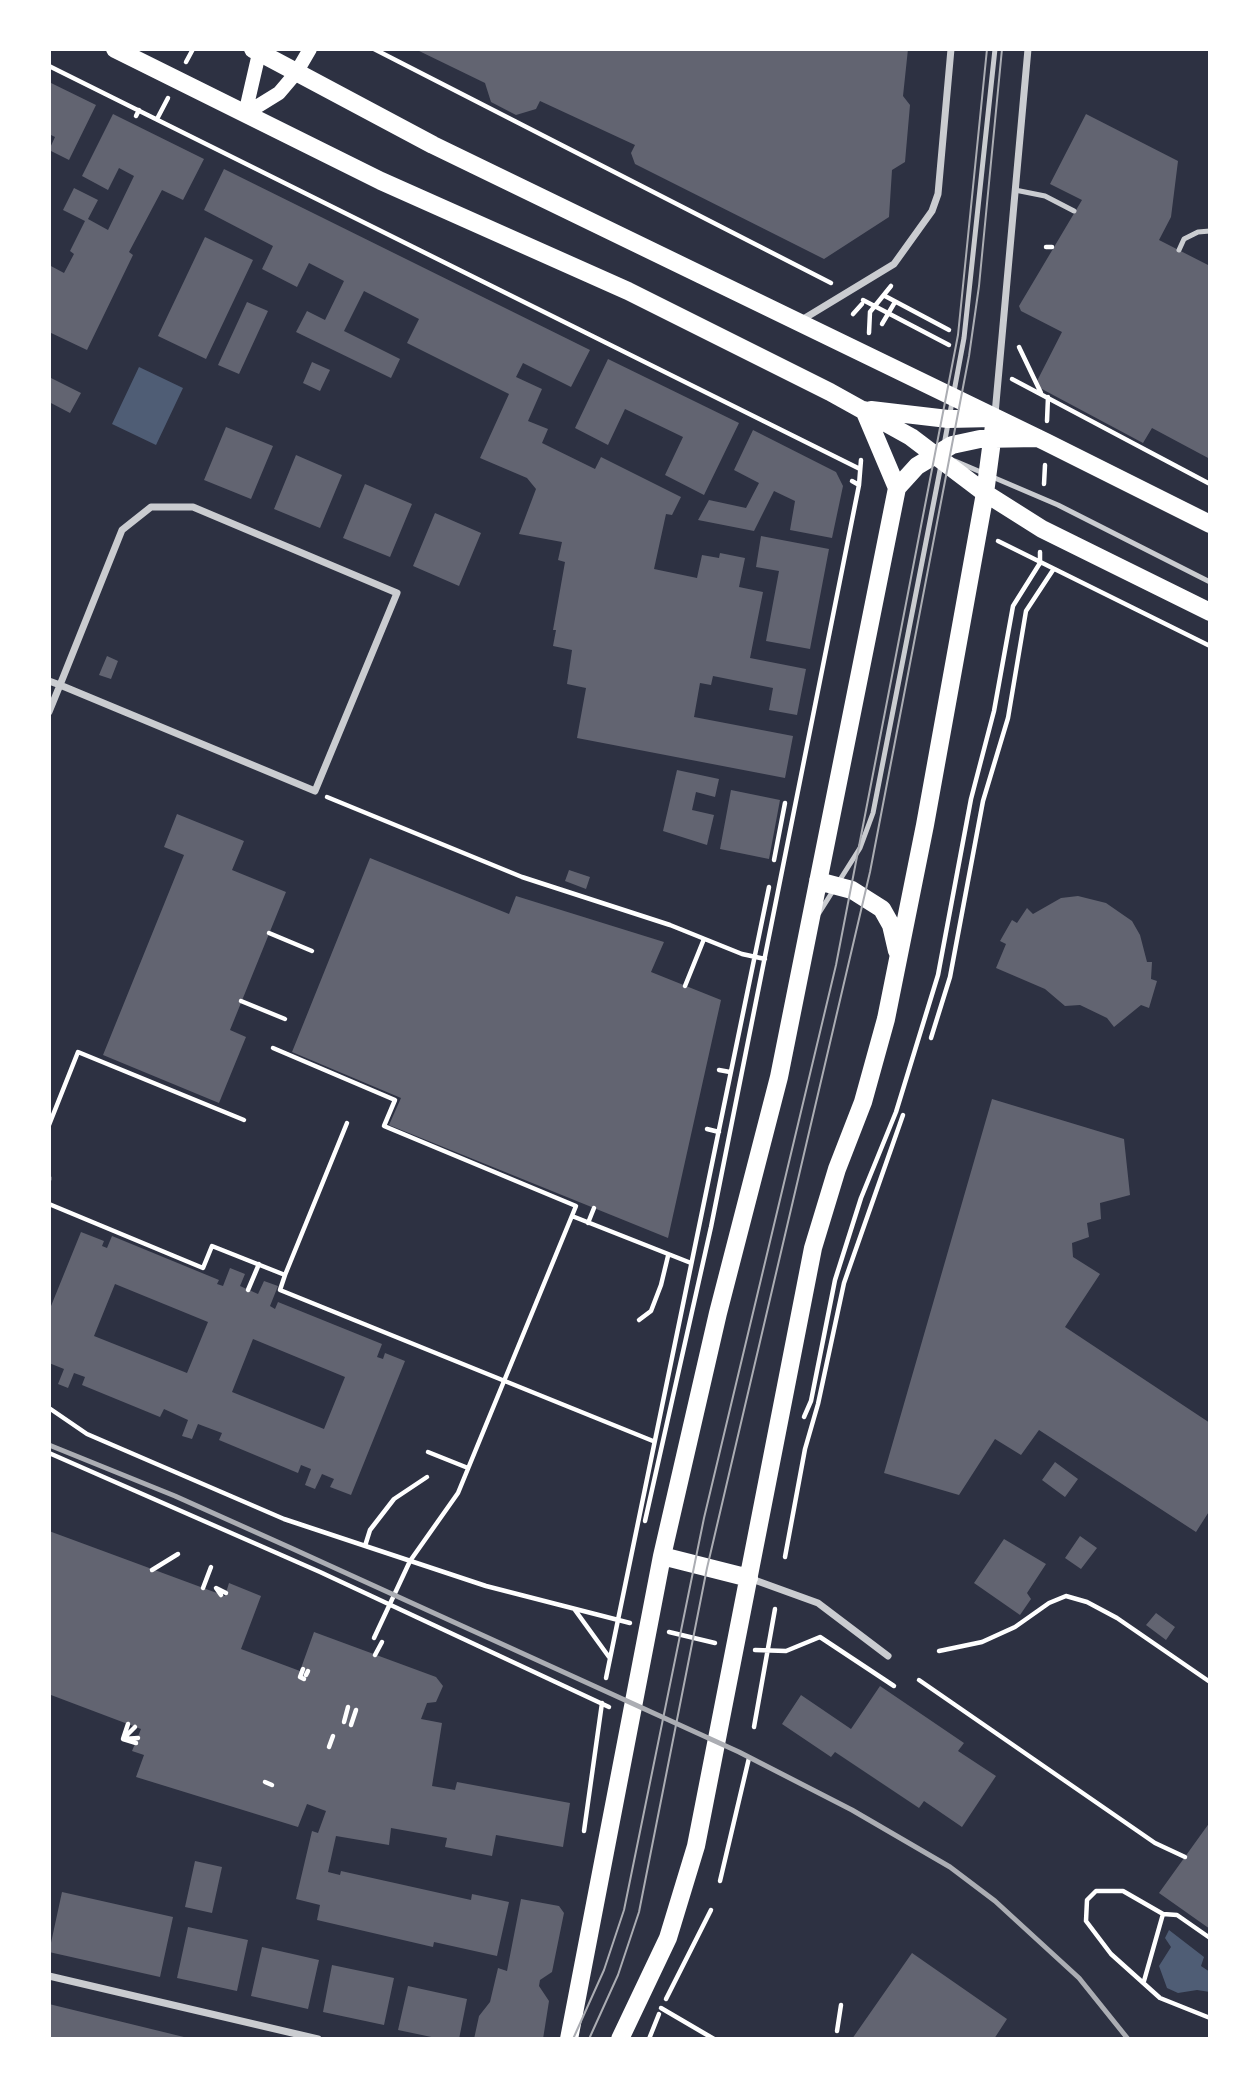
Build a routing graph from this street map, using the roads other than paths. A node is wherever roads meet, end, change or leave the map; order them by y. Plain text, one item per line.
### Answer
1 (115, 49) edge
2 (310, 49) edge
3 (951, 49) edge
4 (995, 49) edge
5 (1028, 49) edge
6 (257, 50) edge
7 (296, 73) junction
8 (245, 114) junction
9 (1015, 190) junction
10 (1074, 211) dead end
11 (1210, 231) edge
12 (1179, 250) dead end
13 (797, 323) junction
14 (916, 380) junction
15 (953, 397) junction
16 (864, 410) junction
17 (914, 414) junction
18 (995, 418) junction
19 (948, 419) junction
20 (993, 438) junction
21 (1038, 438) junction
22 (941, 454) junction
23 (988, 473) junction
24 (897, 488) junction
25 (985, 493) junction
26 (1210, 524) edge
27 (1210, 582) edge
28 (1210, 612) edge
29 (49, 681) edge
30 (60, 685) junction
31 (49, 712) edge
32 (818, 881) junction
33 (836, 886) junction
34 (808, 931) junction
35 (898, 960) junction
36 (662, 1556) junction
37 (749, 1578) junction
38 (888, 1656) dead end
39 (49, 1976) edge
40 (318, 2039) edge
41 (569, 2039) edge
42 (620, 2039) edge

1 - 8 main road
2 - 7 main road
3 - 13 street
4 - 15 lane
5 - 9 street
6 - 7 main road
6 - 8 main road
7 - 8 main road
7 - 13 main road
8 - 16 main road
9 - 10 lane
9 - 18 street
11 - 12 lane
13 - 14 main road
14 - 15 main road
14 - 17 main road
15 - 18 main road
15 - 19 lane
16 - 17 main road
16 - 22 main road
16 - 24 main road
17 - 19 main road
18 - 19 main road
18 - 20 main road
18 - 21 main road
19 - 22 lane
20 - 21 main road
20 - 22 main road
20 - 23 main road
21 - 26 main road
22 - 23 lane
22 - 24 main road
22 - 25 main road
22 - 33 lane
23 - 25 main road
23 - 27 lane
24 - 32 main road
25 - 28 main road
25 - 35 main road
29 - 30 street
30 - 30 street
30 - 31 street
32 - 33 main road
32 - 34 main road
33 - 34 lane
33 - 35 main road
34 - 36 main road
35 - 37 main road
36 - 37 main road
36 - 41 main road
37 - 38 street
37 - 42 main road
39 - 40 street

